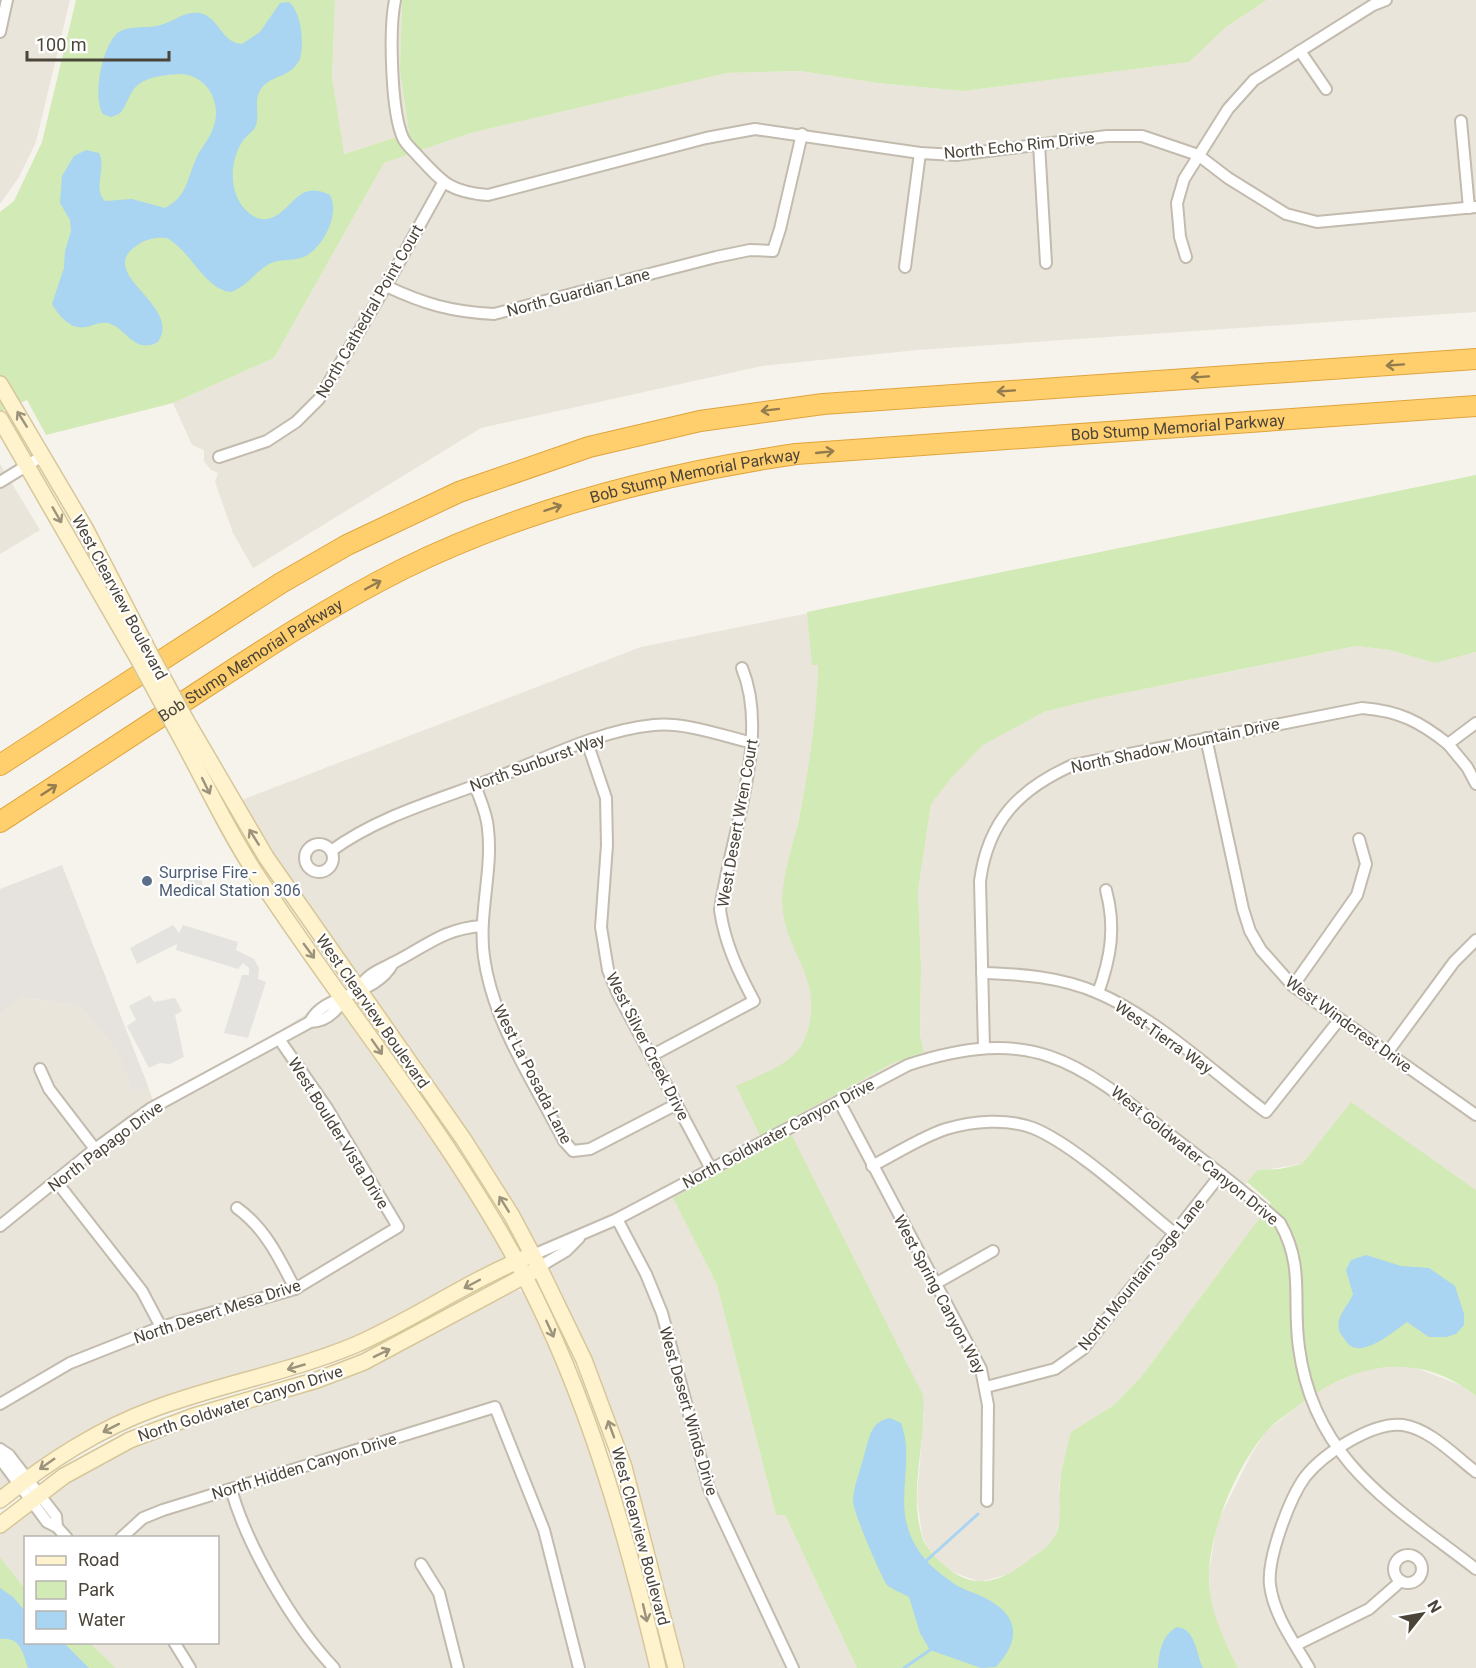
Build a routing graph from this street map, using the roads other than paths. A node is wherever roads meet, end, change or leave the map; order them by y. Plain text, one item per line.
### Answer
1 (7, 0) edge
2 (394, 0) edge
3 (1386, 0) edge
4 (0, 32) edge
5 (1300, 51) junction
6 (1326, 89) dead end
7 (1461, 121) dead end
8 (801, 134) junction
9 (1039, 144) junction
10 (920, 153) junction
11 (1198, 155) junction
12 (443, 183) junction
13 (1473, 208) edge
14 (1186, 257) dead end
15 (1046, 263) dead end
16 (905, 267) dead end
17 (386, 286) junction
18 (1476, 359) edge
19 (0, 384) edge
20 (1476, 406) edge
21 (0, 419) edge
22 (44, 455) junction
23 (219, 457) dead end
24 (28, 465) junction
25 (0, 482) edge
26 (143, 653) junction
27 (742, 668) dead end
28 (180, 723) junction
29 (1476, 723) edge
30 (1206, 738) junction
31 (587, 742) junction
32 (753, 743) junction
33 (1448, 744) junction
34 (0, 765) edge
35 (1476, 784) edge
36 (475, 785) junction
37 (0, 822) edge
38 (1359, 839) dead end
39 (331, 851) dead end
40 (1106, 890) dead end
41 (482, 927) junction
42 (1476, 940) edge
43 (982, 973) junction
44 (1293, 987) junction
45 (358, 990) junction
46 (1098, 993) junction
47 (344, 999) junction
48 (1338, 1020) junction
49 (279, 1040) junction
50 (984, 1048) junction
51 (1388, 1053) junction
52 (651, 1056) junction
53 (40, 1069) dead end
54 (838, 1101) junction
55 (677, 1104) junction
56 (1476, 1115) edge
57 (95, 1149) junction
58 (872, 1166) junction
59 (711, 1169) junction
60 (1221, 1174) junction
61 (56, 1181) junction
62 (237, 1208) dead end
63 (616, 1219) junction
64 (0, 1226) edge
65 (398, 1227) joint
66 (1173, 1232) junction
67 (993, 1251) dead end
68 (516, 1261) junction
69 (536, 1261) junction
70 (524, 1276) junction
71 (935, 1284) junction
72 (295, 1289) junction
73 (161, 1327) junction
74 (986, 1387) junction
75 (0, 1404) edge
76 (1336, 1449) junction
77 (1, 1451) edge
78 (1476, 1472) edge
79 (231, 1489) junction
80 (29, 1490) junction
81 (0, 1500) edge
82 (987, 1501) dead end
83 (0, 1525) edge
84 (65, 1536) edge
85 (123, 1536) edge
86 (421, 1564) dead end
87 (1476, 1569) edge
88 (1401, 1581) dead end
89 (175, 1644) edge
90 (1296, 1645) junction
91 (190, 1668) edge
92 (334, 1668) edge
93 (458, 1668) edge
94 (579, 1668) edge
95 (657, 1668) edge
96 (676, 1668) edge
97 (793, 1668) edge
98 (1309, 1668) edge

1 - 4 street
2 - 12 street
3 - 5 street
5 - 6 street
5 - 11 street
7 - 13 street
8 - 10 street, North Echo Rim Drive
8 - 12 street, North Echo Rim Drive
8 - 17 street, North Guardian Lane
9 - 10 street, North Echo Rim Drive
9 - 11 street, North Echo Rim Drive
9 - 15 street
10 - 16 street
11 - 13 street, North Echo Rim Drive
11 - 14 street
12 - 17 street, North Cathedral Point Court
17 - 23 street, North Cathedral Point Court
18 -> 34 highway
22 -> 19 street, West Clearview Boulevard
37 -> 20 highway, Bob Stump Memorial Parkway
21 - 24 street, West Clearview Boulevard
22 - 24 street
22 - 26 street, West Clearview Boulevard
24 - 25 street
24 -> 26 street, West Clearview Boulevard
26 - 28 street, West Clearview Boulevard, bridge
27 - 32 street, West Desert Wren Court
45 -> 28 street, West Clearview Boulevard
28 -> 47 street, West Clearview Boulevard
29 - 33 street
30 - 33 street, North Shadow Mountain Drive
30 - 43 street, North Shadow Mountain Drive
30 - 44 street, West Windcrest Drive
31 - 32 street, North Sunburst Way
31 - 36 street, North Sunburst Way
31 - 52 street, West Silver Creek Drive
32 - 52 street, West Desert Wren Court
33 - 35 street, North Shadow Mountain Drive
36 - 39 street, North Sunburst Way
36 - 41 street, West La Posada Lane
38 - 44 street
40 - 46 street
41 - 45 street, North Papago Drive
41 - 55 street, West La Posada Lane
42 - 51 street
43 - 46 street, West Tierra Way
43 - 50 street, North Shadow Mountain Drive
44 - 48 street, West Windcrest Drive
45 - 47 street, North Papago Drive
69 -> 45 street, West Clearview Boulevard
46 - 48 street, West Tierra Way
47 - 49 street, North Papago Drive
47 -> 68 street, West Clearview Boulevard
48 - 51 street, West Windcrest Drive
49 - 57 street, North Papago Drive
49 - 65 street, West Boulder Vista Drive
50 - 54 street, North Goldwater Canyon Drive
50 - 60 street, West Goldwater Canyon Drive
51 - 56 street, West Windcrest Drive
52 - 55 street, West Silver Creek Drive
53 - 57 street
54 - 58 street, West Spring Canyon Way
54 - 59 street, North Goldwater Canyon Drive
55 - 59 street, West Silver Creek Drive
57 - 61 street, North Papago Drive
58 - 66 street
58 - 71 street, West Spring Canyon Way
59 - 63 street, North Goldwater Canyon Drive
60 - 66 street, North Mountain Sage Lane
60 - 76 street, West Goldwater Canyon Drive
61 - 64 street, North Papago Drive
61 - 73 street
62 - 72 street
63 - 69 street, North Goldwater Canyon Drive
63 - 97 street, West Desert Winds Drive
65 - 72 street, North Desert Mesa Drive
66 - 74 street, North Mountain Sage Lane
67 - 71 street
68 - 69 street, North Goldwater Canyon Drive
68 - 70 street, West Clearview Boulevard
68 -> 80 street, North Goldwater Canyon Drive
69 - 70 street, North Goldwater Canyon Drive
96 -> 69 street, West Clearview Boulevard
80 -> 70 street, North Goldwater Canyon Drive
70 -> 95 street, West Clearview Boulevard
71 - 74 street, West Spring Canyon Way
72 - 73 street, North Desert Mesa Drive
73 - 75 street, North Desert Mesa Drive
74 - 82 street, West Spring Canyon Way
76 - 78 street
76 - 87 street, West Goldwater Canyon Drive
76 - 90 street
77 - 80 street
79 - 85 street, North Hidden Canyon Drive
79 - 92 street
79 - 94 street, North Hidden Canyon Drive
80 - 81 street, North Goldwater Canyon Drive
80 - 83 street, North Goldwater Canyon Drive
80 - 84 street
86 - 93 street
88 - 90 street
89 - 91 street
90 - 98 street

